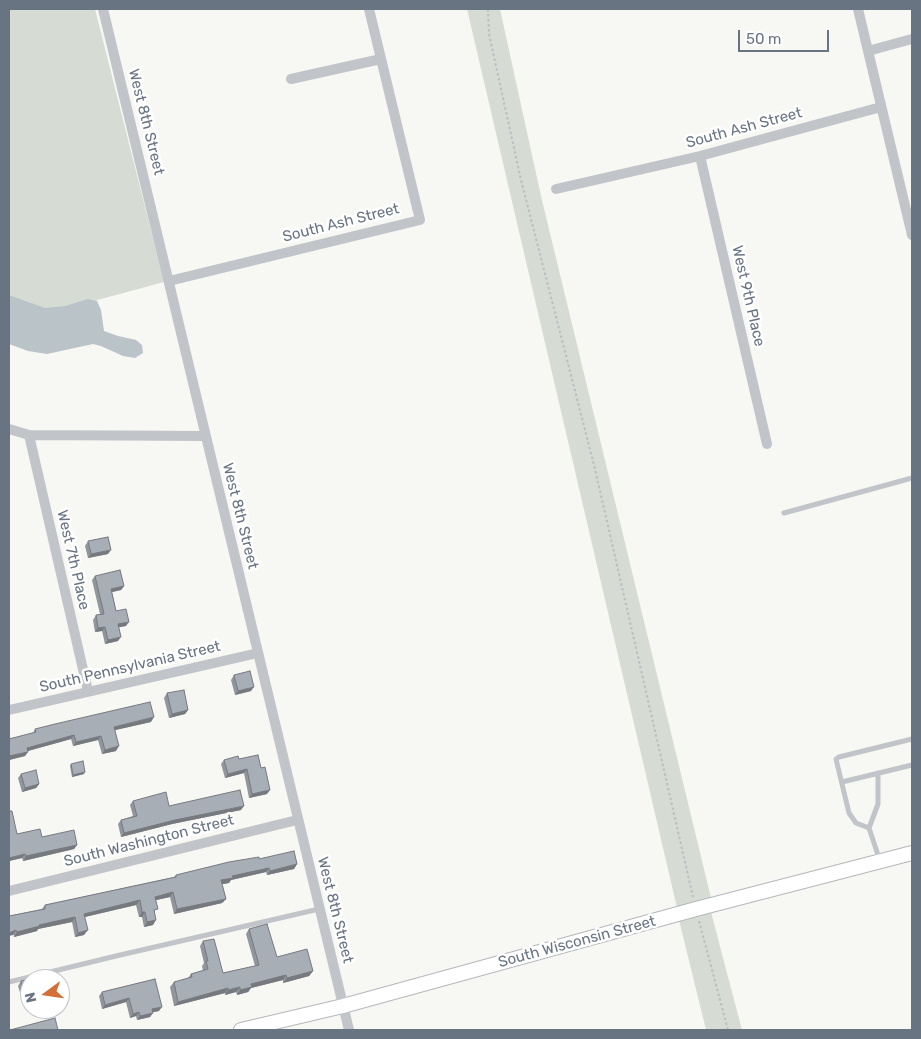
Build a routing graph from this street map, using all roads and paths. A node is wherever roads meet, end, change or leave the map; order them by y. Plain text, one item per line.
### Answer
1 (103, 9) edge
2 (370, 9) edge
3 (488, 9) edge
4 (858, 9) edge
5 (912, 39) edge
6 (868, 51) junction
7 (381, 59) junction
8 (291, 79) dead end
9 (881, 107) junction
10 (700, 156) junction
11 (556, 189) dead end
12 (912, 234) edge
13 (169, 281) junction
14 (9, 429) edge
15 (29, 435) junction
16 (206, 436) junction
17 (767, 444) dead end
18 (912, 478) edge
19 (784, 513) dead end
20 (258, 653) junction
21 (88, 691) junction
22 (9, 710) edge
23 (912, 739) edge
24 (912, 765) edge
25 (878, 773) junction
26 (842, 782) junction
27 (297, 820) junction
28 (868, 828) junction
29 (912, 853) edge
30 (880, 862) junction
31 (9, 891) edge
32 (319, 909) junction
33 (696, 909) junction
34 (9, 982) edge
35 (343, 1006) junction
36 (241, 1030) edge
37 (348, 1030) edge
38 (728, 1030) edge

1 - 13 street, West 8th Street
2 - 7 street
3 - 33 path
4 - 6 street
5 - 6 street
6 - 9 street
7 - 8 street
7 - 13 street, South Ash Street
9 - 10 street, South Ash Street
9 - 12 street
10 - 11 street, South Ash Street
10 - 17 street, West 9th Place
13 - 16 street, West 8th Street
14 - 15 street
15 - 16 street
15 - 21 street, West 7th Place
16 - 20 street, West 8th Street
18 - 19 lane
20 - 21 street, South Pennsylvania Street
20 - 27 street, West 8th Street
21 - 22 street, South Pennsylvania Street
23 - 26 lane
24 - 25 lane
25 - 26 lane
25 - 28 lane
26 - 28 lane
27 - 31 street, South Washington Street
27 - 32 street, West 8th Street
28 - 30 lane
29 - 30 street, South Wisconsin Street
30 - 33 street, South Wisconsin Street
32 - 34 lane
32 - 35 street, West 8th Street
33 - 35 street, South Wisconsin Street
33 - 38 path
35 - 36 street, South Wisconsin Street
35 - 37 street, West 8th Street

